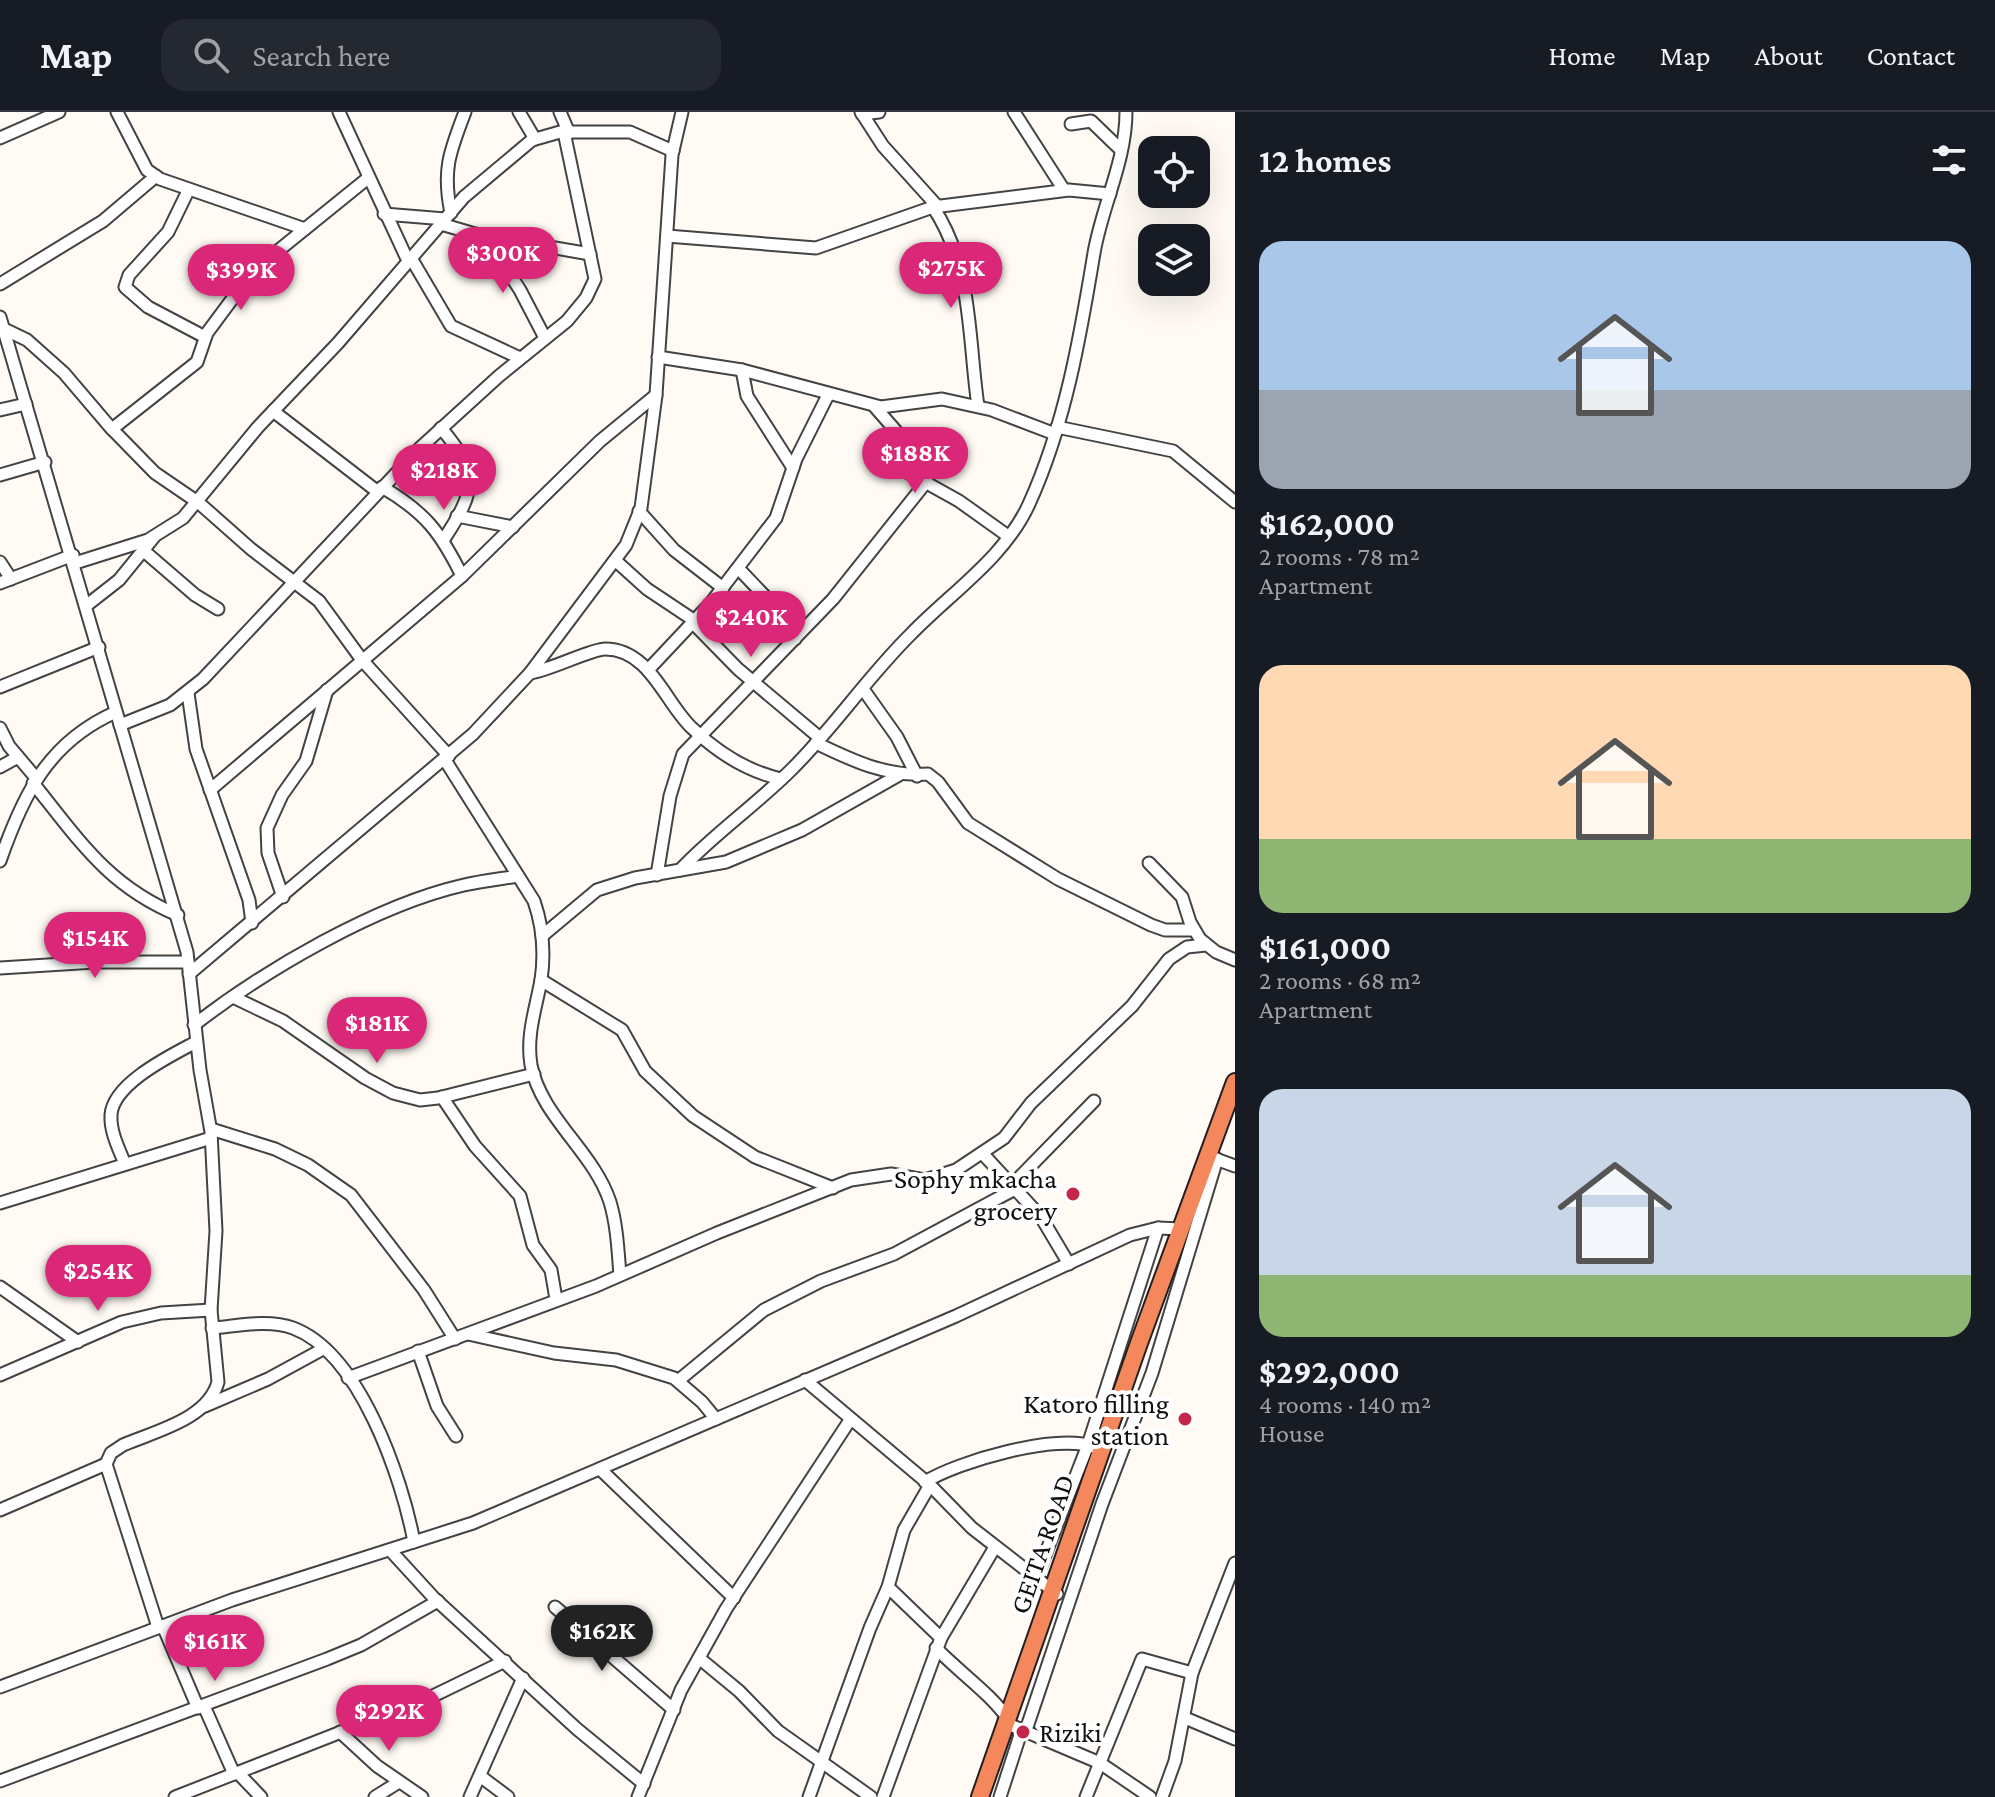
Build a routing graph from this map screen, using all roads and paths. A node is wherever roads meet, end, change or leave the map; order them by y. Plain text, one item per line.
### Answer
1 (59, 112) edge
2 (117, 112) edge
3 (339, 112) edge
4 (465, 112) edge
5 (519, 112) edge
6 (560, 112) edge
7 (682, 112) edge
8 (879, 112) edge
9 (1014, 112) edge
10 (1126, 112) edge
11 (861, 113) edge
12 (1071, 124) dead end
13 (566, 133) junction
14 (0, 138) edge
15 (535, 139) junction
16 (1121, 150) junction
17 (673, 151) junction
18 (156, 176) junction
19 (368, 178) junction
20 (1064, 190) junction
21 (188, 191) junction
22 (1110, 194) junction
23 (935, 207) junction
24 (384, 214) junction
25 (446, 218) junction
26 (305, 229) junction
27 (485, 236) junction
28 (667, 236) junction
29 (590, 254) junction
30 (409, 260) junction
31 (0, 284) edge
32 (2, 329) edge
33 (205, 337) junction
34 (545, 338) junction
35 (658, 357) junction
36 (520, 358) junction
37 (742, 370) junction
38 (656, 395) junction
39 (828, 395) junction
40 (26, 404) junction
41 (875, 406) junction
42 (978, 406) junction
43 (0, 410) edge
44 (273, 411) junction
45 (441, 428) junction
46 (112, 429) junction
47 (1056, 430) junction
48 (45, 462) junction
49 (793, 468) junction
50 (0, 475) edge
51 (927, 481) junction
52 (380, 489) junction
53 (1235, 502) edge
54 (199, 503) junction
55 (639, 511) junction
56 (457, 516) junction
57 (513, 527) junction
58 (1008, 536) junction
59 (154, 537) junction
60 (444, 539) junction
61 (144, 551) junction
62 (74, 559) junction
63 (616, 561) junction
64 (0, 562) edge
65 (738, 568) junction
66 (462, 576) junction
67 (5, 581) edge
68 (296, 584) junction
69 (723, 588) junction
70 (87, 605) junction
71 (218, 609) dead end
72 (694, 622) junction
73 (795, 639) junction
74 (99, 647) junction
75 (362, 660) junction
76 (648, 670) junction
77 (530, 673) junction
78 (753, 682) junction
79 (0, 687) edge
80 (863, 689) junction
81 (327, 690) junction
82 (188, 693) junction
83 (116, 712) junction
84 (120, 725) junction
85 (0, 728) edge
86 (701, 736) junction
87 (818, 740) junction
88 (18, 757) junction
89 (447, 758) junction
90 (0, 767) edge
91 (899, 775) junction
92 (917, 776) junction
93 (781, 779) junction
94 (35, 781) junction
95 (210, 790) junction
96 (0, 861) edge
97 (1149, 863) dead end
98 (680, 870) junction
99 (657, 875) junction
100 (518, 876) junction
101 (283, 897) junction
102 (178, 915) junction
103 (252, 923) junction
104 (1193, 930) junction
105 (542, 936) junction
106 (1206, 945) junction
107 (1235, 960) edge
108 (0, 968) edge
109 (188, 968) junction
110 (541, 980) junction
111 (233, 997) junction
112 (194, 1025) junction
113 (196, 1042) junction
114 (534, 1074) junction
115 (1235, 1082) edge
116 (442, 1097) junction
117 (1094, 1101) dead end
118 (211, 1134) junction
119 (983, 1154) junction
120 (1211, 1158) junction
121 (125, 1164) junction
122 (1235, 1166) edge
123 (833, 1188) junction
124 (1013, 1188) junction
125 (0, 1203) edge
126 (1158, 1228) junction
127 (1181, 1229) junction
128 (1069, 1264) junction
129 (620, 1275) junction
130 (0, 1287) edge
131 (556, 1299) junction
132 (211, 1310) junction
133 (212, 1328) junction
134 (467, 1334) junction
135 (455, 1339) junction
136 (78, 1342) junction
137 (323, 1349) junction
138 (418, 1351) junction
139 (0, 1375) edge
140 (348, 1378) junction
141 (679, 1380) junction
142 (805, 1380) junction
143 (205, 1406) junction
144 (716, 1419) junction
145 (850, 1420) junction
146 (456, 1436) dead end
147 (1095, 1447) junction
148 (106, 1464) junction
149 (600, 1469) junction
150 (928, 1484) junction
151 (0, 1510) edge
152 (414, 1542) junction
153 (995, 1547) junction
154 (390, 1550) junction
155 (1235, 1563) edge
156 (1036, 1578) junction
157 (1231, 1585) edge
158 (888, 1587) junction
159 (1061, 1595) junction
160 (734, 1598) junction
161 (438, 1601) junction
162 (555, 1607) dead end
163 (161, 1626) junction
164 (938, 1643) junction
165 (699, 1658) junction
166 (505, 1661) junction
167 (1192, 1673) junction
168 (523, 1678) junction
169 (0, 1687) edge
170 (201, 1707) junction
171 (674, 1710) junction
172 (1185, 1718) junction
173 (1016, 1726) junction
174 (340, 1732) junction
175 (1235, 1739) edge
176 (822, 1761) junction
177 (1100, 1763) junction
178 (236, 1774) junction
179 (480, 1776) junction
180 (0, 1781) edge
181 (399, 1782) junction
182 (641, 1789) edge
183 (181, 1796) edge
184 (261, 1797) edge
185 (375, 1797) edge
186 (422, 1797) edge
187 (470, 1797) edge
188 (508, 1797) edge
189 (654, 1797) edge
190 (809, 1797) edge
191 (871, 1797) edge
192 (883, 1797) edge
193 (980, 1797) edge
194 (1000, 1797) edge
195 (1086, 1797) edge
196 (1150, 1797) edge
197 (1162, 1797) edge

1 - 14 street
2 - 18 street
3 - 19 street
4 - 25 street
5 - 15 street
6 - 13 street
7 - 17 street
8 - 11 street
9 - 20 street
10 - 16 street
11 - 23 street
12 - 16 street
13 - 15 street
13 - 17 street
13 - 29 street
15 - 25 street
16 - 22 street
17 - 28 street
18 - 21 street
18 - 31 street
19 - 24 street
19 - 26 street
20 - 22 street
20 - 23 street
21 - 26 street
21 - 33 street
22 - 47 street
23 - 28 street
23 - 42 street
24 - 25 street
24 - 30 street
25 - 27 street
25 - 30 street
26 - 33 street
27 - 29 street
27 - 34 street
28 - 35 street
29 - 34 street
30 - 36 street
30 - 44 street
32 - 40 street
32 - 46 street
33 - 46 street
34 - 36 street
35 - 37 street
35 - 38 street
36 - 45 street
37 - 39 street
37 - 49 street
38 - 55 street
38 - 57 street
39 - 41 street
39 - 49 street
40 - 43 street
40 - 48 street
41 - 42 street
41 - 51 street
42 - 47 street
44 - 52 street
44 - 54 street
45 - 52 street
45 - 56 street
46 - 54 street
47 - 53 street
47 - 58 street
48 - 50 street
48 - 62 street
49 - 65 street
51 - 58 street
51 - 73 street
52 - 60 street
52 - 68 street
54 - 59 street
54 - 68 street
55 - 63 street
55 - 69 street
56 - 57 street
56 - 60 street
57 - 66 street
58 - 80 street
59 - 61 street
59 - 62 street
60 - 66 street
61 - 70 street
61 - 71 street
62 - 67 street
62 - 70 street
63 - 72 street
63 - 77 street
64 - 67 street
65 - 69 street
65 - 73 street
66 - 75 street
68 - 75 street
68 - 82 street
69 - 72 street
70 - 74 street
72 - 76 street
72 - 78 street
73 - 78 street
74 - 79 street
74 - 83 street
75 - 81 street
75 - 89 street
76 - 77 street
76 - 86 street
77 - 89 street
78 - 86 street
78 - 87 street
80 - 87 street
80 - 92 street
81 - 95 street
81 - 101 street
82 - 84 street
82 - 95 street
83 - 84 street
83 - 94 street
84 - 102 street
85 - 88 street
86 - 93 street
86 - 99 street
87 - 91 street
87 - 93 street
88 - 90 street
88 - 94 street
89 - 100 street
89 - 101 street
91 - 92 street
91 - 98 street
92 - 104 street
93 - 98 street
94 - 96 street
94 - 102 street
95 - 103 street
97 - 104 street
98 - 99 street
99 - 105 street
100 - 105 street
100 - 111 street
101 - 103 street
102 - 109 street
103 - 109 street
104 - 106 street
105 - 110 street
106 - 107 street
106 - 119 street
108 - 109 street
109 - 112 street
110 - 114 street
110 - 123 street
111 - 112 street
111 - 116 street
112 - 113 street
113 - 118 street
113 - 121 street
114 - 116 street
114 - 129 street
115 - 120 highway, GEITA ROAD
116 - 131 street
117 - 124 street
118 - 121 street
118 - 132 street
118 - 135 street
119 - 123 street
119 - 124 street
120 - 122 street
120 - 127 highway, GEITA ROAD
120 - 159 street
121 - 125 street
123 - 129 street
124 - 128 street
124 - 141 street
126 - 127 street
126 - 128 street
126 - 147 street
127 - 147 highway, GEITA ROAD
128 - 142 street
129 - 131 street
130 - 136 street
131 - 134 street
132 - 133 street
132 - 136 street
133 - 137 street
133 - 143 street
134 - 135 street
134 - 141 street
135 - 138 street
136 - 139 street
137 - 140 street
137 - 143 street
138 - 140 street
138 - 146 street
140 - 152 street
141 - 144 street
142 - 144 street
142 - 145 street
143 - 148 street
144 - 149 street
145 - 150 street
145 - 160 street
147 - 150 street
147 - 156 street
147 - 159 highway, GEITA ROAD
148 - 151 street
148 - 163 street
149 - 152 street
149 - 160 street
150 - 153 street
150 - 158 street
152 - 154 street
153 - 156 street
153 - 164 street
154 - 161 street
154 - 163 street
155 - 157 street
156 - 159 street
157 - 167 street
158 - 164 street
158 - 176 street
159 - 173 highway, GEITA ROAD
160 - 165 street
161 - 166 street
161 - 170 street
162 - 171 street
163 - 169 street
163 - 170 street
164 - 173 street
164 - 192 street
165 - 171 street
165 - 176 street
166 - 168 street
166 - 174 street
167 - 172 street
167 - 177 street
168 - 179 street
168 - 182 street
170 - 178 street
170 - 180 street
171 - 182 street
172 - 175 street
172 - 197 street
173 - 177 street
173 - 193 highway, GEITA ROAD
173 - 194 street
174 - 178 street
174 - 181 street
176 - 190 street
176 - 191 street
177 - 195 street
177 - 196 street
178 - 183 street
178 - 184 street
179 - 187 street
179 - 188 street
181 - 185 street
181 - 186 street
182 - 189 street

